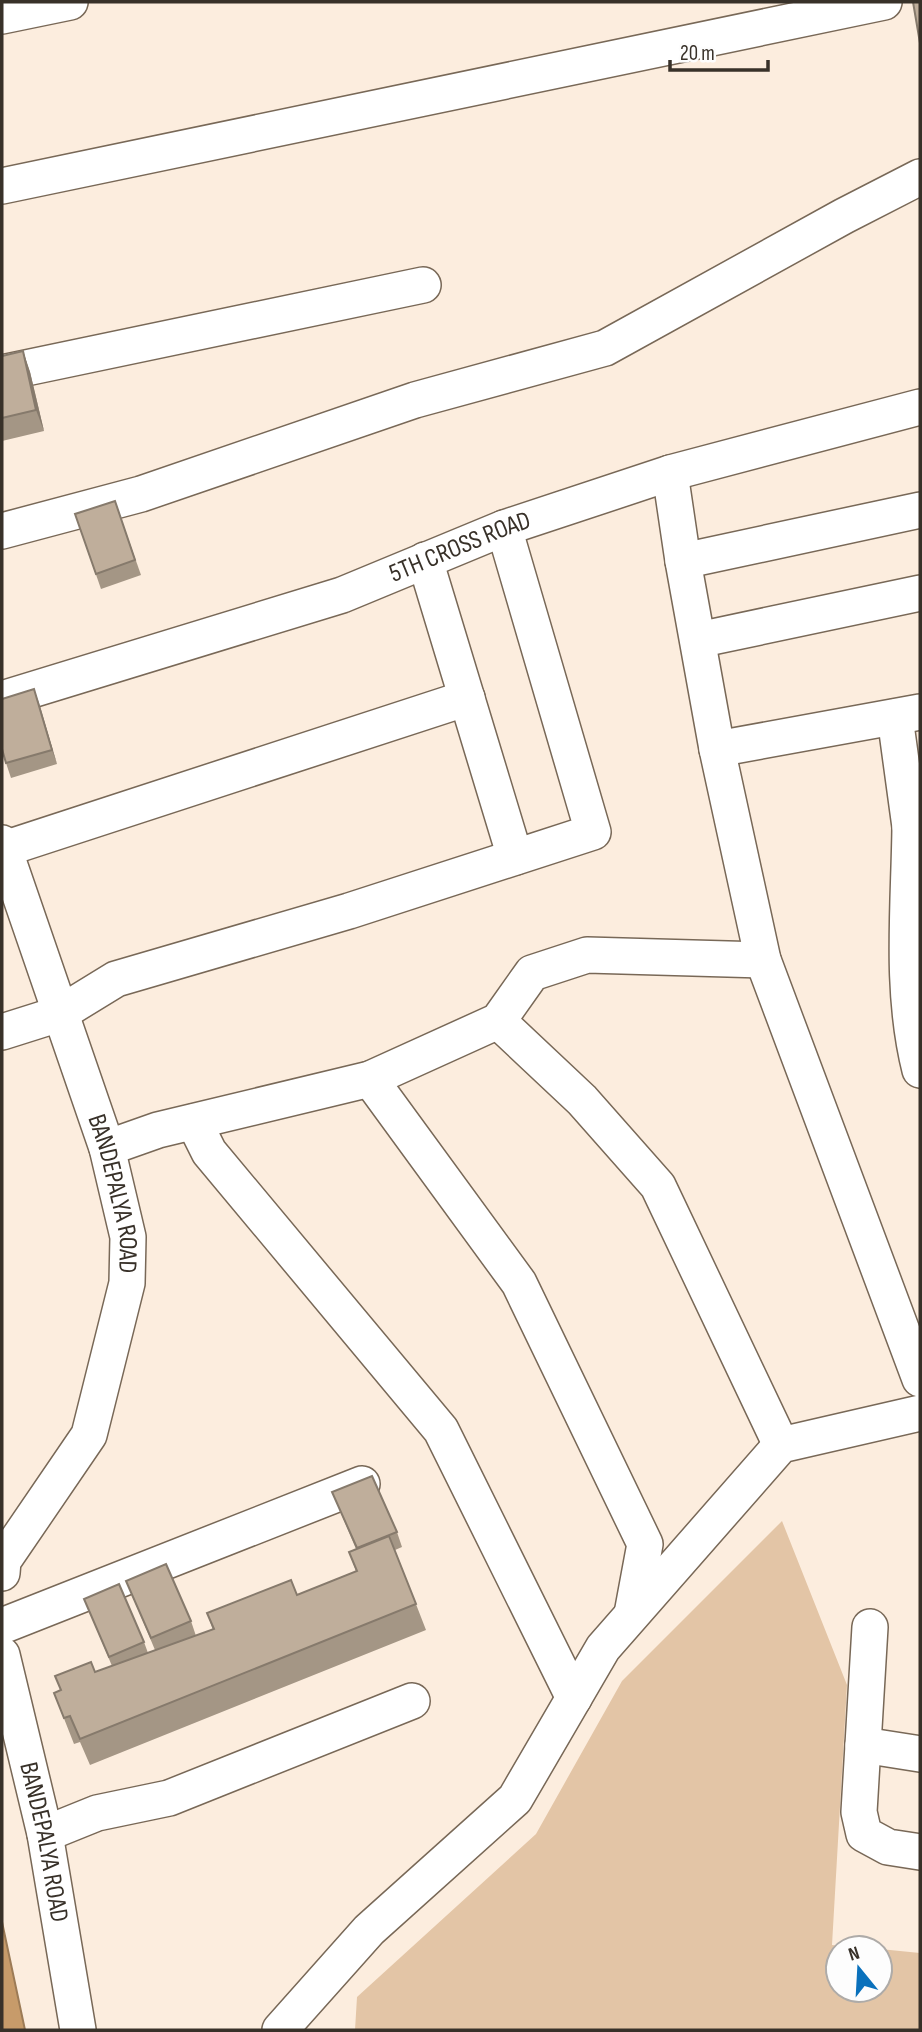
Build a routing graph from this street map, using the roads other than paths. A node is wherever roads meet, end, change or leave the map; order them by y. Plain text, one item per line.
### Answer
1 (70, 2) edge
2 (884, 2) edge
3 (2, 16) edge
4 (920, 177) edge
5 (2, 186) edge
6 (423, 285) dead end
7 (2, 373) edge
8 (920, 407) edge
9 (670, 473) junction
10 (920, 510) edge
11 (505, 528) junction
12 (2, 531) edge
13 (425, 560) junction
14 (683, 561) junction
15 (920, 593) edge
16 (698, 640) junction
17 (467, 698) junction
18 (2, 699) edge
19 (908, 714) edge
20 (717, 749) junction
21 (915, 826) edge
22 (3, 846) edge
23 (515, 857) junction
24 (763, 960) junction
25 (59, 1014) junction
26 (498, 1021) junction
27 (2, 1032) edge
28 (920, 1070) edge
29 (370, 1079) junction
30 (194, 1122) junction
31 (107, 1148) junction
32 (920, 1379) edge
33 (920, 1413) edge
34 (781, 1445) junction
35 (362, 1484) edge
36 (2, 1573) edge
37 (632, 1614) junction
38 (2, 1626) edge
39 (870, 1628) dead end
40 (2, 1655) edge
41 (574, 1698) junction
42 (412, 1702) dead end
43 (863, 1745) junction
44 (920, 1754) edge
45 (45, 1834) junction
46 (920, 1852) edge
47 (78, 2030) edge
48 (280, 2030) edge

1 - 3 street
2 - 5 street
4 - 12 street
6 - 7 street
8 - 9 street, 5TH CROSS ROAD
9 - 11 street, 5TH CROSS ROAD
9 - 14 street
10 - 14 street
11 - 13 street, 5TH CROSS ROAD
11 - 23 street
13 - 17 street
13 - 18 street, 5TH CROSS ROAD
14 - 16 street
15 - 16 street
16 - 20 street
17 - 22 street
17 - 23 street
19 - 20 street
19 - 21 street
20 - 24 street
21 - 28 street
22 - 25 street, BANDEPALYA ROAD
23 - 25 street
24 - 26 street
24 - 32 street
25 - 27 street
25 - 31 street, BANDEPALYA ROAD
26 - 29 street
26 - 34 street
29 - 30 street
29 - 37 street
30 - 31 street
30 - 41 street
31 - 36 street, BANDEPALYA ROAD
33 - 34 street
34 - 37 street
35 - 38 street
37 - 41 street
39 - 43 street
40 - 45 street, BANDEPALYA ROAD
41 - 48 street
42 - 45 street
43 - 44 street
43 - 46 street
45 - 47 street, BANDEPALYA ROAD

